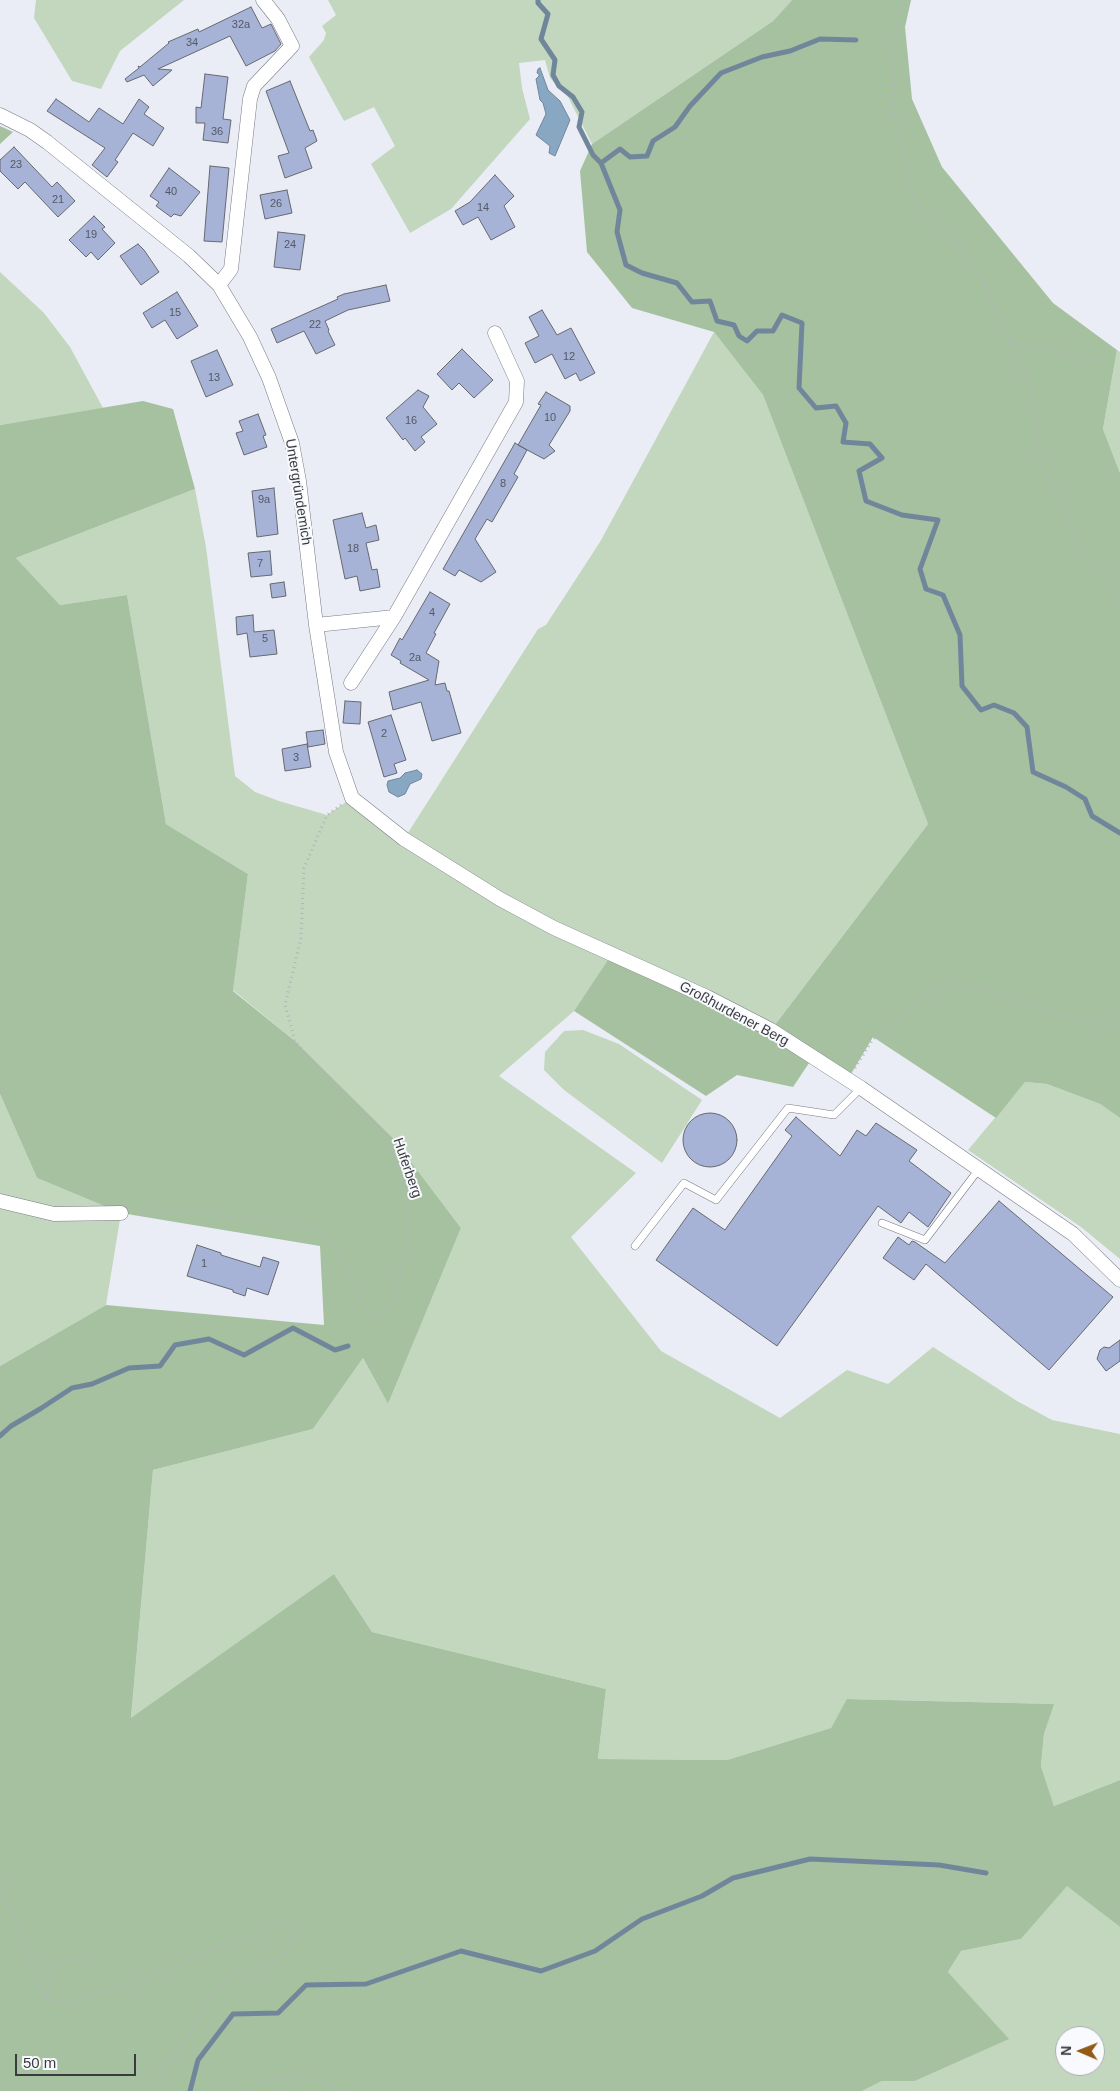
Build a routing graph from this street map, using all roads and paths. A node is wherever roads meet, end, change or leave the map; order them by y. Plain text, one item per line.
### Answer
1 (263, 0) edge
2 (904, 0) edge
3 (0, 115) edge
4 (219, 285) junction
5 (495, 333) dead end
6 (1012, 342) junction
7 (1103, 362) dead end
8 (1120, 605) edge
9 (394, 617) junction
10 (316, 624) junction
11 (351, 683) dead end
12 (352, 798) junction
13 (1120, 1022) edge
14 (848, 1079) junction
15 (861, 1088) junction
16 (979, 1169) junction
17 (0, 1201) edge
18 (121, 1213) joint
19 (882, 1223) dead end
20 (635, 1246) dead end
21 (1120, 1280) edge
22 (0, 1886) edge
23 (21, 1939) junction
24 (89, 1954) dead end
25 (58, 1963) junction
26 (48, 2000) junction
27 (153, 2091) edge
28 (250, 2091) edge
29 (342, 2091) edge

1 - 4 street
2 - 6 path
3 - 4 street, Untergründemich
4 - 10 street, Untergründemich
5 - 9 street
6 - 7 path
6 - 8 path
9 - 10 street
9 - 11 street
10 - 12 street, Untergründemich
12 - 14 street, Großhurdener Berg
12 - 18 path, Huferberg
13 - 14 path
14 - 15 street, Großhurdener Berg
15 - 16 street, Großhurdener Berg
15 - 20 lane
16 - 19 lane
16 - 21 street, Großhurdener Berg
17 - 18 street
22 - 23 path
23 - 25 path
23 - 26 path
24 - 25 path
25 - 26 path
26 - 27 path
28 - 29 path

